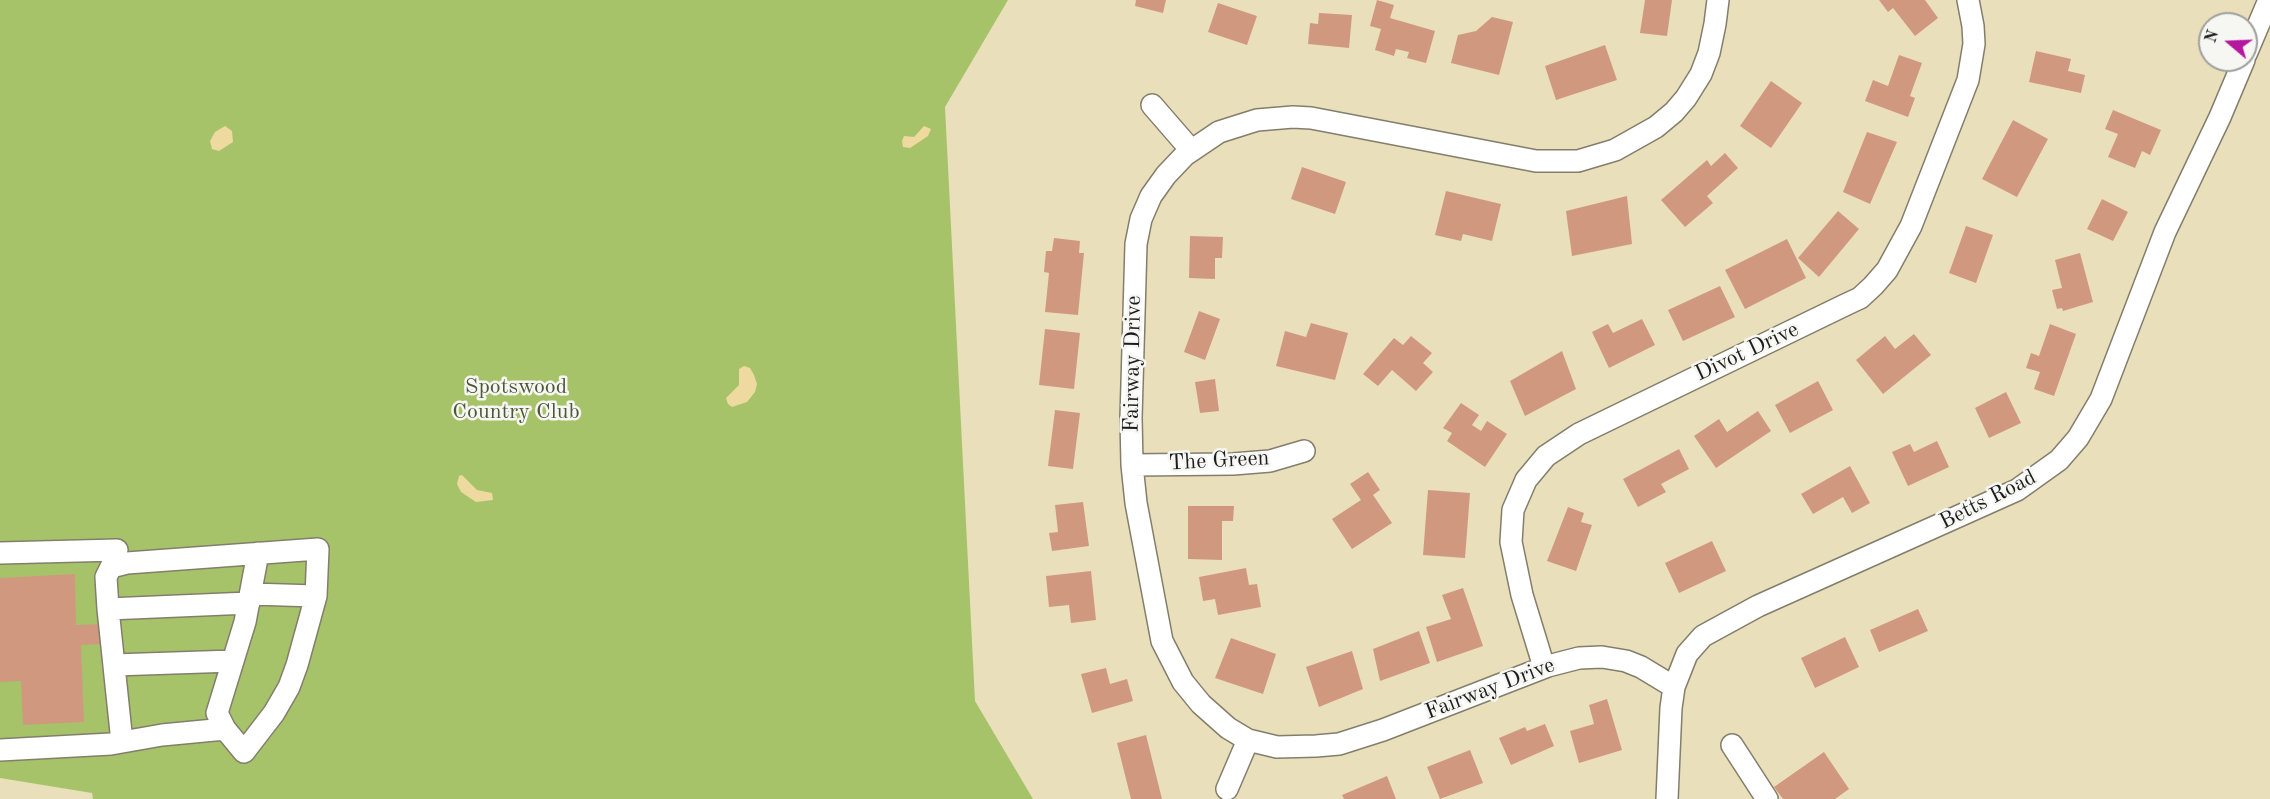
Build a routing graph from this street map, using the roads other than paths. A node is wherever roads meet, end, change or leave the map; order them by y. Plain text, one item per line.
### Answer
1 (1718, 0) edge
2 (1968, 0) edge
3 (2269, 0) edge
4 (2258, 26) edge
5 (2239, 72) edge
6 (1152, 105) dead end
7 (1191, 150) junction
8 (1304, 451) dead end
9 (1132, 465) junction
10 (117, 550) dead end
11 (0, 553) edge
12 (258, 553) junction
13 (316, 596) junction
14 (250, 598) junction
15 (108, 609) junction
16 (233, 661) junction
17 (114, 665) junction
18 (1544, 667) junction
19 (1674, 687) junction
20 (225, 729) junction
21 (1248, 740) junction
22 (122, 742) junction
23 (1732, 745) dead end
24 (0, 750) edge
25 (1227, 789) dead end
26 (1666, 799) edge
27 (1767, 799) edge

1 - 7 street, Fairway Drive
2 - 18 street, Divot Drive
3 - 4 street
5 - 19 street, Betts Road
6 - 7 street
7 - 9 street, Fairway Drive
8 - 9 street, The Green
9 - 21 street, Fairway Drive
10 - 11 street
12 - 13 street
12 - 14 street
12 - 15 street
13 - 14 street
13 - 20 street
14 - 15 street
14 - 16 street
15 - 17 street
16 - 17 street
16 - 20 street
17 - 22 street
18 - 19 street, Fairway Drive
18 - 21 street, Fairway Drive
19 - 26 street, Betts Road
20 - 22 street
21 - 25 street
22 - 24 street
23 - 27 street

